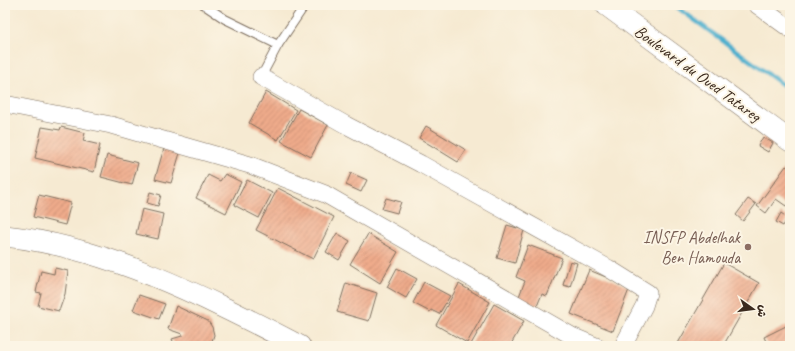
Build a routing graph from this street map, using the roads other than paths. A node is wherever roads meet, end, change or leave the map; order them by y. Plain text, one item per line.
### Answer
1 (204, 5) edge
2 (305, 5) edge
3 (606, 5) edge
4 (757, 5) edge
5 (790, 29) edge
6 (278, 45) junction
7 (261, 77) joint
8 (5, 104) edge
9 (790, 141) edge
10 (5, 236) edge
11 (300, 346) edge
12 (596, 346) edge
13 (623, 346) edge

1 - 6 lane
2 - 6 lane
3 - 9 street, Boulevard du Oued Tatareg
4 - 5 street
6 - 7 lane
7 - 13 street
8 - 12 street
10 - 11 street

